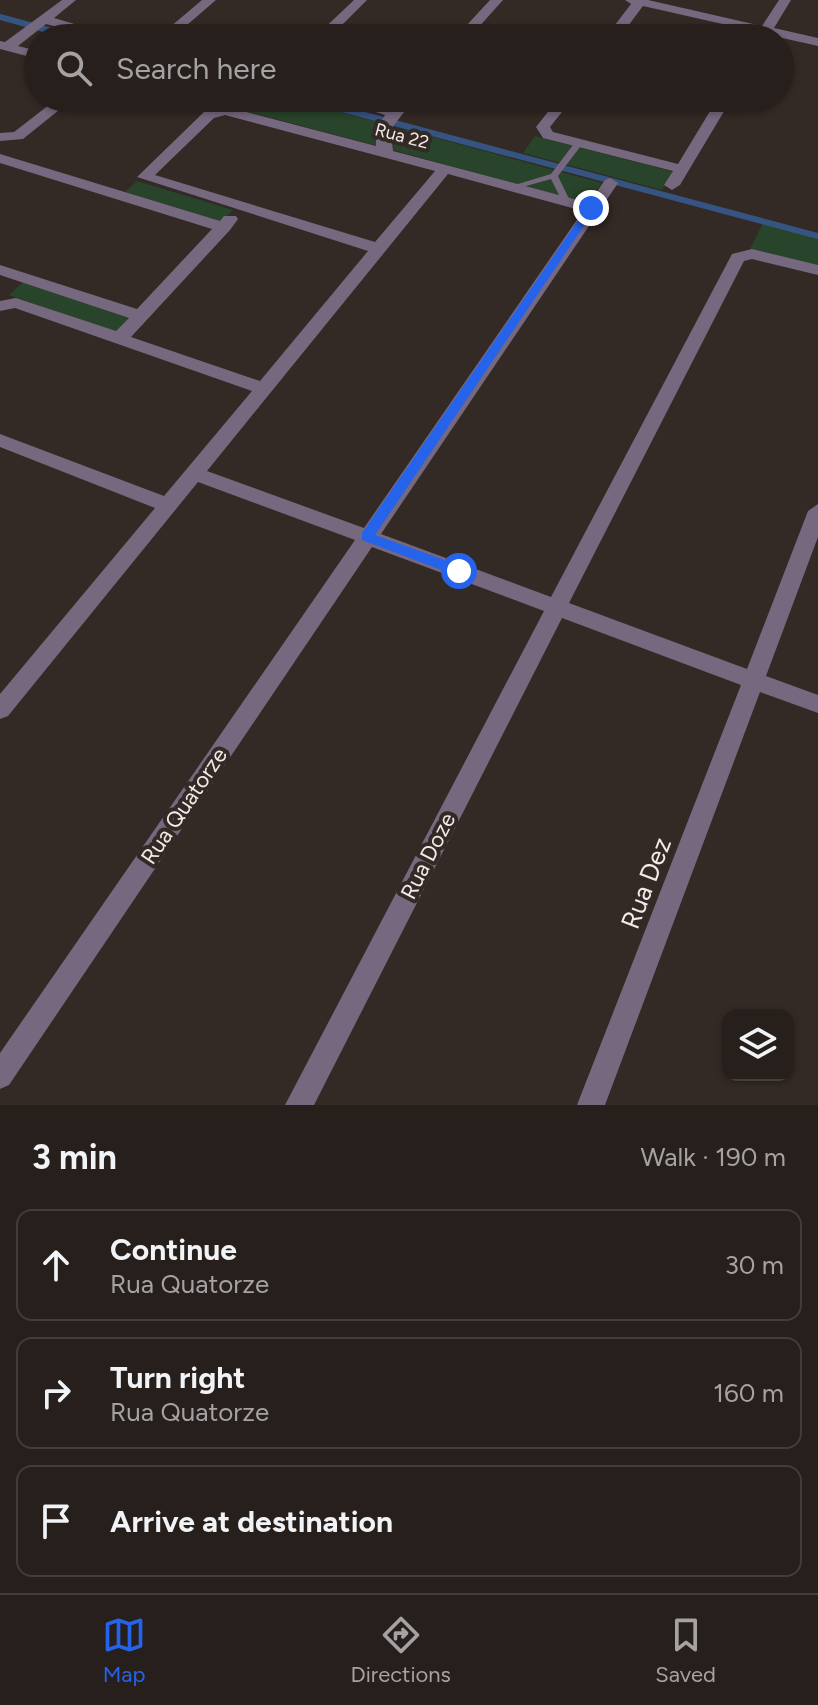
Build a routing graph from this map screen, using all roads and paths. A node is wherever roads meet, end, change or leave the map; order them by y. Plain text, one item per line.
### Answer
1 (70, 0) edge
2 (210, 0) edge
3 (361, 0) edge
4 (497, 0) edge
5 (785, 0) edge
6 (637, 1) edge
7 (38, 24) edge
8 (181, 24) edge
9 (336, 24) edge
10 (475, 24) edge
11 (621, 24) edge
12 (726, 24) edge
13 (770, 24) edge
14 (24, 33) edge
15 (794, 38) edge
16 (818, 42) edge
17 (4, 46) edge
18 (24, 51) edge
19 (49, 112) edge
20 (218, 112) edge
21 (232, 112) edge
22 (373, 112) edge
23 (396, 112) edge
24 (555, 112) edge
25 (716, 112) edge
26 (390, 119) junction
27 (0, 137) edge
28 (579, 143) junction
29 (386, 152) junction
30 (0, 158) edge
31 (445, 168) junction
32 (681, 169) junction
33 (555, 175) junction
34 (610, 183) dead end
35 (672, 185) dead end
36 (512, 187) junction
37 (566, 201) junction
38 (241, 208) junction
39 (591, 208) junction
40 (224, 227) junction
41 (377, 248) junction
42 (0, 270) edge
43 (818, 270) edge
44 (0, 306) edge
45 (141, 316) junction
46 (120, 338) junction
47 (263, 388) junction
48 (4, 448) edge
49 (194, 473) junction
50 (167, 505) junction
51 (818, 511) edge
52 (367, 537) junction
53 (557, 607) junction
54 (753, 680) junction
55 (818, 704) edge
56 (0, 710) edge
57 (0, 1076) edge
58 (299, 1105) edge
59 (591, 1105) edge

1 - 7 street
2 - 8 street
3 - 9 street
4 - 10 street
5 - 13 street
6 - 11 street
6 - 12 street
14 - 17 street
15 - 16 street
17 - 18 street
19 - 27 street
20 - 38 street, Rua 22
21 - 29 street, Rua 22
22 - 26 street
23 - 26 street
24 - 28 street
25 - 32 street
26 - 29 street
28 - 32 street
28 - 33 lane
29 - 31 street, Rua 22
30 - 40 street
31 - 36 street
31 - 41 street
32 - 35 street
33 - 36 lane
33 - 37 lane
34 - 39 street, Rua Quatorze
36 - 37 street
37 - 39 street
38 - 40 street
38 - 41 street, Rua 22
39 - 52 street, Rua Quatorze
40 - 45 street
41 - 47 street
42 - 45 street
43 - 53 street, Rua Doze
44 - 46 street
45 - 46 street
46 - 47 street
47 - 49 street
48 - 50 street
49 - 50 street
49 - 52 street
50 - 56 street
51 - 54 street, Rua Dez
52 - 53 street
52 - 57 street, Rua Quatorze
53 - 54 street
53 - 58 street, Rua Doze
54 - 55 street
54 - 59 street, Rua Dez

